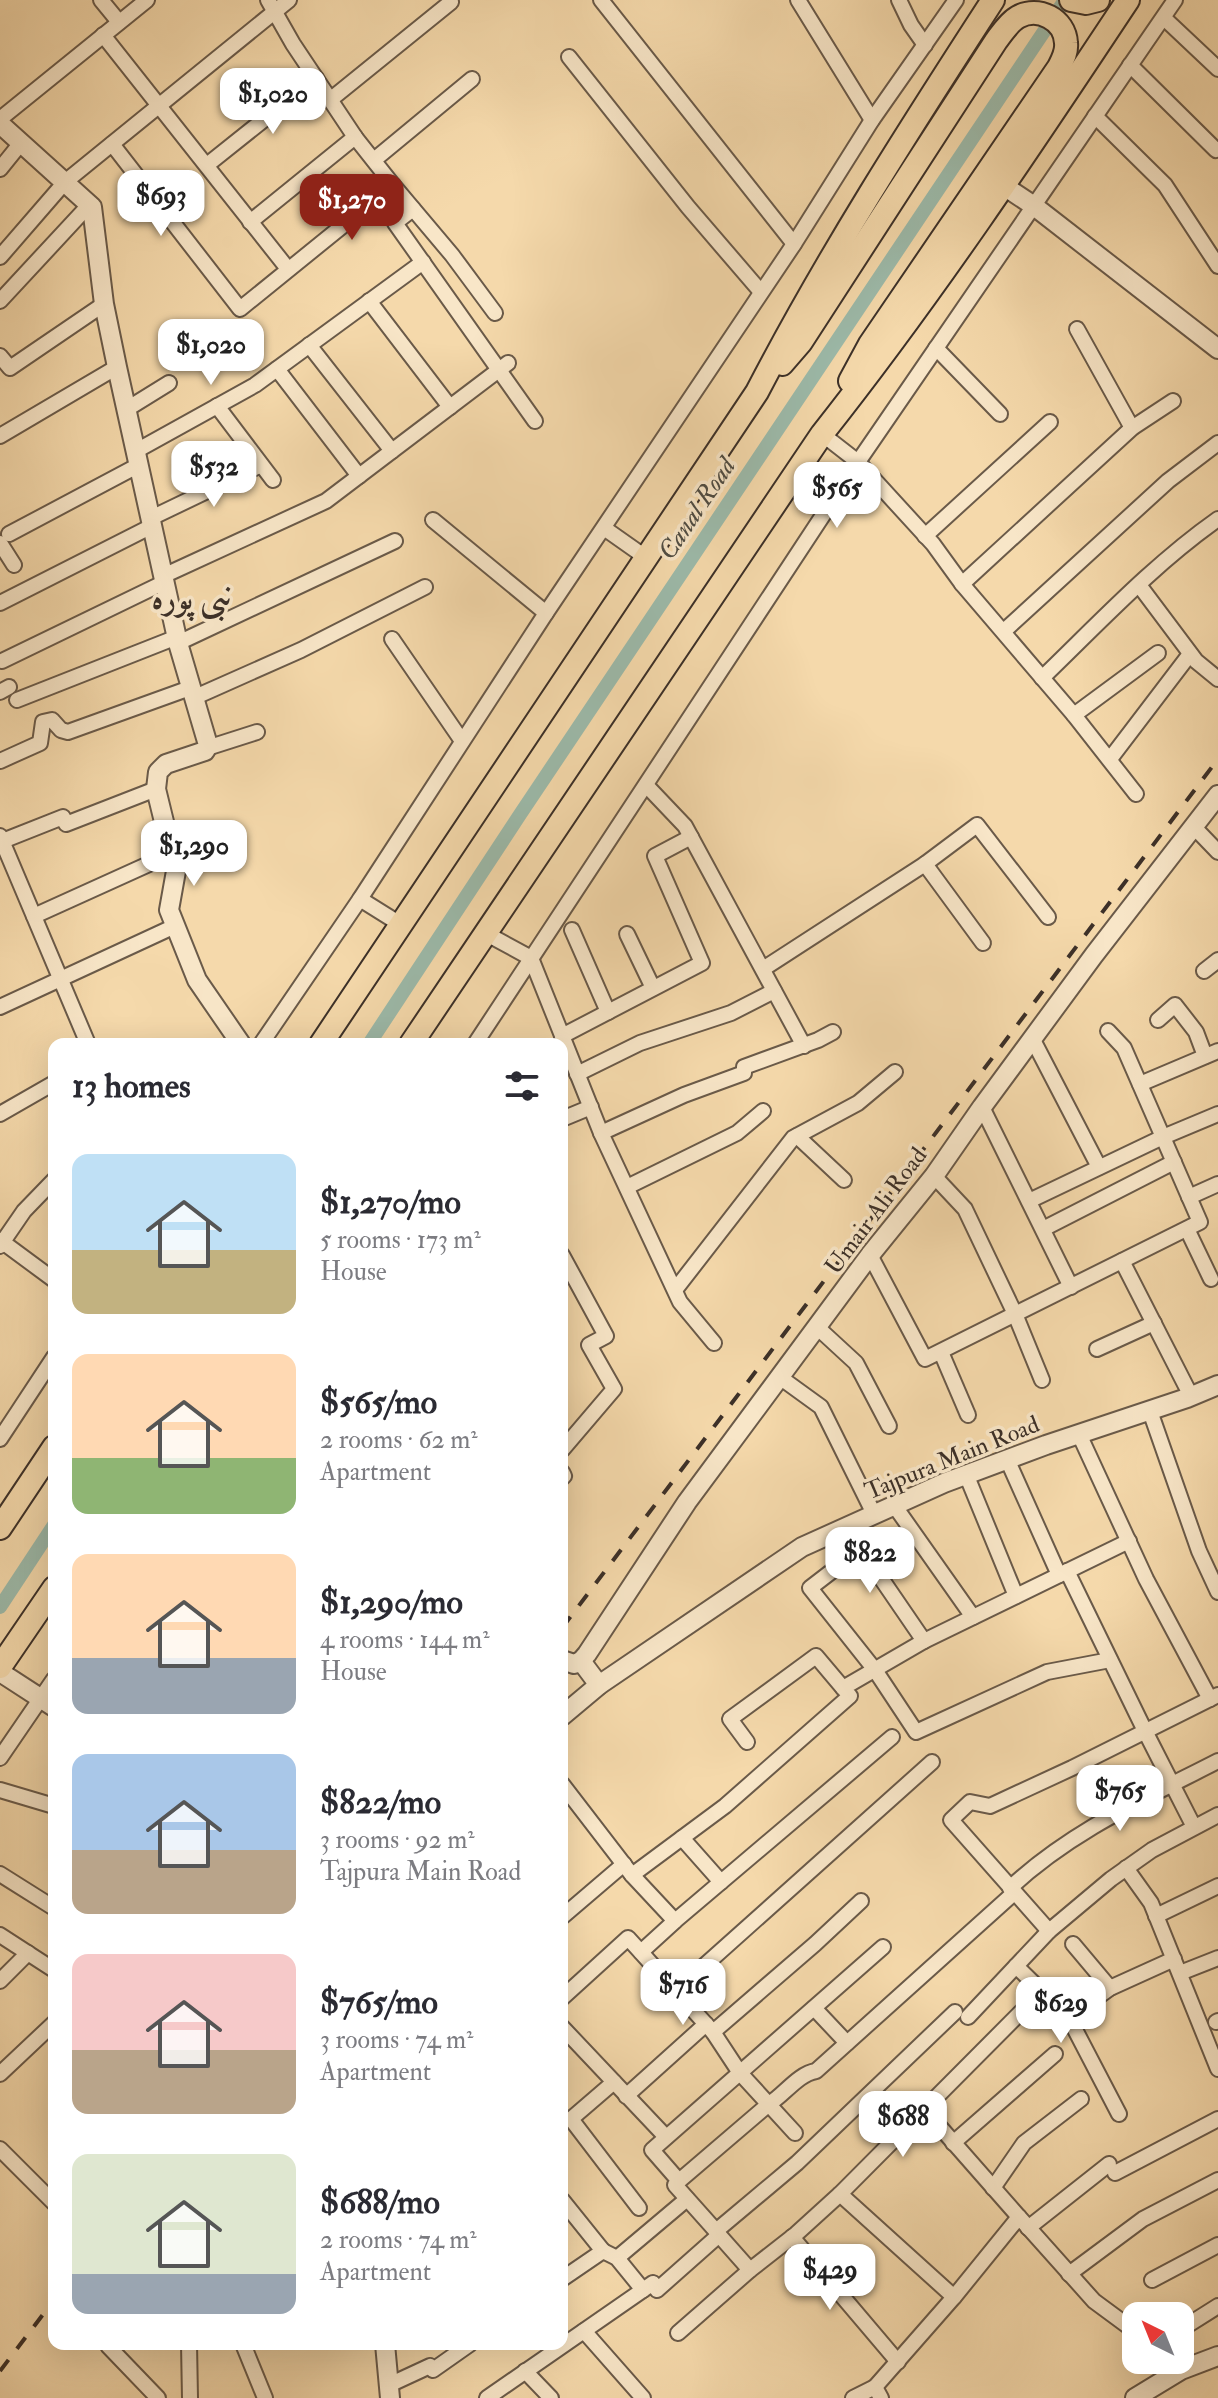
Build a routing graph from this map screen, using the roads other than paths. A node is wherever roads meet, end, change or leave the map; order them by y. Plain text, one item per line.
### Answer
1 (101, 0) edge
2 (147, 0) edge
3 (289, 0) edge
4 (601, 0) edge
5 (798, 0) edge
6 (899, 0) edge
7 (956, 0) edge
8 (993, 0) edge
9 (1071, 0) edge
10 (1098, 0) edge
11 (1128, 0) edge
12 (1175, 0) edge
13 (451, 2) edge
14 (272, 6) edge
15 (1164, 18) junction
16 (119, 22) junction
17 (103, 35) junction
18 (925, 45) junction
19 (569, 57) dead end
20 (1130, 65) junction
21 (1218, 69) edge
22 (316, 78) junction
23 (472, 79) dead end
24 (330, 100) junction
25 (160, 104) junction
26 (1095, 116) junction
27 (872, 120) junction
28 (0, 121) edge
29 (355, 137) junction
30 (21, 143) junction
31 (112, 144) junction
32 (1218, 149) edge
33 (374, 160) junction
34 (207, 165) junction
35 (0, 169) edge
36 (65, 182) junction
37 (393, 185) junction
38 (1004, 186) junction
39 (90, 204) junction
40 (1034, 206) junction
41 (413, 209) junction
42 (250, 222) junction
43 (794, 244) junction
44 (0, 257) edge
45 (423, 262) junction
46 (1218, 266) edge
47 (288, 269) junction
48 (761, 292) junction
49 (0, 301) edge
50 (369, 301) junction
51 (104, 304) junction
52 (495, 313) dead end
53 (1077, 329) dead end
54 (309, 345) junction
55 (936, 348) junction
56 (1218, 349) edge
57 (0, 356) edge
58 (504, 366) junction
59 (117, 367) junction
60 (277, 369) junction
61 (169, 383) dead end
62 (757, 392) junction
63 (1173, 401) dead end
64 (217, 406) junction
65 (450, 407) junction
66 (127, 409) junction
67 (1000, 414) dead end
68 (535, 421) dead end
69 (1050, 422) dead end
70 (1132, 428) junction
71 (822, 434) junction
72 (0, 436) edge
73 (1218, 443) edge
74 (392, 451) junction
75 (138, 458) junction
76 (858, 462) junction
77 (261, 465) junction
78 (359, 476) junction
79 (273, 480) dead end
80 (1218, 519) edge
81 (433, 520) dead end
82 (152, 522) junction
83 (604, 528) junction
84 (925, 536) junction
85 (4, 538) edge
86 (395, 541) dead end
87 (648, 559) junction
88 (14, 565) dead end
89 (164, 579) junction
90 (962, 584) junction
91 (1139, 585) junction
92 (425, 587) dead end
93 (0, 603) edge
94 (546, 613) junction
95 (1004, 631) junction
96 (392, 639) dead end
97 (178, 640) junction
98 (1158, 653) dead end
99 (1190, 654) junction
100 (2, 661) dead end
101 (1042, 678) junction
102 (1218, 679) edge
103 (9, 693) edge
104 (192, 693) junction
105 (1074, 715) junction
106 (257, 732) dead end
107 (462, 741) junction
108 (207, 748) junction
109 (1110, 759) junction
110 (0, 761) edge
111 (646, 785) junction
112 (156, 789) junction
113 (1136, 794) dead end
114 (1218, 795) edge
115 (1193, 826) junction
116 (691, 837) junction
117 (1, 840) edge
118 (1218, 852) edge
119 (171, 854) junction
120 (925, 864) junction
121 (360, 899) junction
122 (34, 916) junction
123 (1048, 917) dead end
124 (400, 924) junction
125 (175, 926) junction
126 (572, 930) dead end
127 (485, 933) junction
128 (627, 934) dead end
129 (983, 943) dead end
130 (531, 958) junction
131 (1218, 960) edge
132 (763, 969) junction
133 (1204, 971) dead end
134 (60, 979) junction
135 (653, 988) junction
136 (774, 991) junction
137 (0, 1007) edge
138 (608, 1012) junction
139 (1158, 1020) dead end
140 (1108, 1031) dead end
141 (833, 1032) dead end
142 (562, 1036) joint
143 (85, 1038) edge
144 (237, 1038) edge
145 (265, 1038) edge
146 (325, 1038) edge
147 (415, 1038) edge
148 (479, 1038) edge
149 (1032, 1038) junction
150 (804, 1046) junction
151 (568, 1051) edge
152 (1211, 1054) edge
153 (895, 1072) dead end
154 (577, 1074) junction
155 (1140, 1084) junction
156 (48, 1086) edge
157 (591, 1107) junction
158 (982, 1107) junction
159 (763, 1111) dead end
160 (0, 1114) edge
161 (1218, 1114) edge
162 (568, 1117) edge
163 (601, 1133) junction
164 (797, 1136) junction
165 (1163, 1137) junction
166 (1174, 1162) junction
167 (1099, 1167) junction
168 (934, 1176) junction
169 (844, 1180) dead end
170 (1218, 1184) edge
171 (48, 1186) edge
172 (627, 1187) junction
173 (1189, 1197) junction
174 (1029, 1201) junction
175 (1043, 1229) junction
176 (1187, 1229) junction
177 (1, 1243) edge
178 (870, 1255) junction
179 (1122, 1261) junction
180 (568, 1266) edge
181 (48, 1276) edge
182 (1211, 1279) dead end
183 (1071, 1287) junction
184 (675, 1290) junction
185 (1015, 1314) junction
186 (1154, 1323) junction
187 (818, 1328) junction
188 (714, 1343) dead end
189 (1097, 1349) dead end
190 (941, 1352) junction
191 (48, 1366) edge
192 (781, 1378) junction
193 (1042, 1380) dead end
194 (1218, 1386) edge
195 (1191, 1396) junction
196 (1150, 1411) junction
197 (968, 1415) dead end
198 (889, 1426) dead end
199 (1079, 1434) junction
200 (0, 1439) edge
201 (568, 1443) edge
202 (48, 1456) edge
203 (1007, 1459) junction
204 (966, 1474) junction
205 (894, 1505) junction
206 (874, 1514) junction
207 (846, 1527) junction
208 (0, 1528) edge
209 (1129, 1541) junction
210 (836, 1568) dead end
211 (1063, 1573) junction
212 (1218, 1592) edge
213 (1016, 1596) junction
214 (48, 1597) edge
215 (973, 1617) junction
216 (924, 1641) junction
217 (571, 1660) edge
218 (1110, 1660) junction
219 (0, 1669) edge
220 (875, 1670) junction
221 (599, 1685) junction
222 (843, 1688) junction
223 (1214, 1697) edge
224 (47, 1703) edge
225 (568, 1711) edge
226 (1145, 1731) junction
227 (892, 1737) dead end
228 (747, 1742) dead end
229 (0, 1758) edge
230 (1218, 1761) edge
231 (932, 1762) dead end
232 (1172, 1784) junction
233 (0, 1790) edge
234 (568, 1792) edge
235 (48, 1804) edge
236 (1218, 1815) edge
237 (1194, 1827) junction
238 (682, 1838) junction
239 (1126, 1868) junction
240 (628, 1869) junction
241 (0, 1874) edge
242 (721, 1882) junction
243 (1218, 1886) edge
244 (1012, 1890) junction
245 (861, 1901) dead end
246 (48, 1904) edge
247 (568, 1911) edge
248 (1156, 1916) junction
249 (675, 1921) junction
250 (1049, 1931) junction
251 (0, 1935) edge
252 (1073, 1944) dead end
253 (883, 1947) dead end
254 (641, 1952) junction
255 (28, 1953) junction
256 (1218, 1958) edge
257 (48, 1966) edge
258 (1016, 1966) junction
259 (1177, 1966) junction
260 (0, 1981) edge
261 (1110, 1988) junction
262 (676, 1991) junction
263 (568, 1993) edge
264 (814, 2008) junction
265 (1022, 2011) dead end
266 (1069, 2018) junction
267 (709, 2028) junction
268 (48, 2029) edge
269 (568, 2033) edge
270 (847, 2043) junction
271 (1055, 2054) dead end
272 (1218, 2069) edge
273 (740, 2073) junction
274 (0, 2074) edge
275 (614, 2082) junction
276 (626, 2096) junction
277 (1081, 2099) dead end
278 (769, 2104) junction
279 (925, 2110) junction
280 (1119, 2114) dead end
281 (1218, 2119) edge
282 (795, 2133) dead end
283 (666, 2137) junction
284 (953, 2143) junction
285 (0, 2149) edge
286 (1218, 2180) edge
287 (679, 2181) junction
288 (993, 2188) junction
289 (840, 2194) junction
290 (48, 2197) edge
291 (687, 2199) junction
292 (568, 2207) edge
293 (639, 2208) dead end
294 (1023, 2222) junction
295 (718, 2233) junction
296 (792, 2237) junction
297 (1218, 2245) edge
298 (610, 2254) junction
299 (750, 2270) junction
300 (1069, 2274) junction
301 (568, 2276) edge
302 (1152, 2280) dead end
303 (643, 2290) junction
304 (954, 2297) junction
305 (1218, 2306) edge
306 (1194, 2321) edge
307 (1122, 2322) edge
308 (584, 2331) junction
309 (678, 2333) dead end
310 (568, 2342) edge
311 (112, 2350) edge
312 (189, 2350) edge
313 (245, 2350) edge
314 (386, 2350) edge
315 (461, 2350) edge
316 (556, 2350) edge
317 (1218, 2356) edge
318 (898, 2362) junction
319 (525, 2371) junction
320 (1168, 2374) edge
321 (1169, 2377) junction
322 (390, 2392) edge
323 (878, 2393) edge
324 (158, 2398) edge
325 (190, 2398) edge
326 (265, 2398) edge
327 (487, 2398) edge
328 (551, 2398) edge
329 (643, 2398) edge
330 (853, 2398) edge
331 (1135, 2398) edge

1 - 16 street
2 - 16 street
3 - 14 street
4 - 43 street
5 - 27 street
6 - 18 street
7 - 18 street
8 - 62 highway
9 - 10 highway
11 - 38 highway
12 - 15 street
13 - 24 street
14 - 22 street
14 - 25 street
15 - 20 street
15 - 21 street
16 - 17 street
17 - 25 street
17 - 28 street
18 - 27 street
19 - 48 street
20 - 26 street
20 - 32 street
22 - 24 street
22 - 34 street
23 - 33 street
24 - 29 street
25 - 31 street
25 - 34 street
26 - 40 street
26 - 46 street
27 - 43 street
28 - 30 street
29 - 33 street
29 - 42 street
30 - 35 street
30 - 36 street
31 - 36 street
31 - 47 street
33 - 37 street
34 - 42 street
36 - 39 street
36 - 44 street
37 - 41 street
37 - 47 street
38 - 40 street
38 - 71 highway
39 - 49 street
39 - 51 street
40 - 55 street
40 - 56 street
41 - 45 street
41 - 52 street
42 - 47 street
43 - 48 street
45 - 50 street
45 - 58 street
48 - 83 street
50 - 54 street
50 - 65 street
51 - 57 street
51 - 59 street
53 - 70 street
54 - 60 street
54 - 74 street
55 - 67 street
55 - 76 street
58 - 65 street
58 - 68 street
59 - 66 street
59 - 72 street
60 - 64 street
60 - 78 street
61 - 66 street
62 - 71 highway
62 - 87 highway
63 - 70 street
64 - 75 street
64 - 77 street
65 - 74 street
66 - 75 street
69 - 84 street
70 - 90 street
71 - 76 street
71 - 127 highway
73 - 95 street
74 - 78 street
75 - 82 street
75 - 85 street
76 - 84 street
76 - 111 street
77 - 79 street
77 - 82 street
78 - 89 street
80 - 91 street
81 - 94 street
82 - 89 street
82 - 93 street
83 - 87 street
83 - 94 street
84 - 90 street
85 - 88 street
86 - 97 street
87 - 124 highway
89 - 97 street
89 - 100 street
90 - 95 street
91 - 99 street
91 - 101 street
92 - 104 street
94 - 107 street
95 - 101 street
96 - 107 street
97 - 103 street
97 - 104 street
98 - 105 street
99 - 102 street
99 - 109 street
101 - 105 street
104 - 108 street
104 - 110 street
105 - 109 street
106 - 108 street
107 - 121 street
108 - 112 street
109 - 113 street
111 - 116 street
111 - 130 street
112 - 117 street
112 - 119 street
114 - 115 street, Umair Ali Road
115 - 118 street
115 - 149 street, Umair Ali Road
116 - 132 street
116 - 135 street
117 - 122 street
119 - 122 street
119 - 125 street
120 - 123 street
120 - 129 street
120 - 132 street
121 - 124 street
121 - 145 street
122 - 134 street
124 - 146 highway
125 - 134 street
125 - 144 street
126 - 138 street
127 - 130 street
127 - 147 highway
128 - 135 street
130 - 142 street
130 - 148 street
131 - 133 street
132 - 136 street
134 - 137 street
134 - 143 street
135 - 138 street
136 - 150 street
136 - 154 street
138 - 142 street
139 - 152 street
140 - 155 street
141 - 150 street
149 - 158 street, Umair Ali Road
149 - 167 street
150 - 163 street
151 - 154 street
152 - 155 street
153 - 164 street
154 - 157 street
155 - 165 street
156 - 160 street
157 - 162 street
157 - 163 street
158 - 168 street, Umair Ali Road
158 - 174 street
159 - 172 street
161 - 165 street
163 - 172 street
164 - 169 street
164 - 184 street
165 - 166 street
165 - 167 street
166 - 173 street
166 - 175 street
167 - 174 street
168 - 178 street, Umair Ali Road
168 - 185 street
170 - 173 street
171 - 177 street
172 - 184 street
173 - 176 street
174 - 175 street
175 - 183 street
176 - 179 street
176 - 182 street
177 - 181 street
178 - 187 street, Umair Ali Road
178 - 190 street
179 - 183 street
179 - 186 street
180 - 201 street
183 - 185 street
184 - 188 street
185 - 190 street
185 - 193 street
186 - 189 street
186 - 195 street
187 - 192 street, Umair Ali Road
187 - 198 street
190 - 197 street
191 - 200 street
192 - 206 street
192 - 217 street, Umair Ali Road
194 - 195 street, Tajpura Main Road
195 - 196 street, Tajpura Main Road
196 - 199 street, Tajpura Main Road
196 - 212 street
199 - 203 street, Tajpura Main Road
199 - 209 street
202 - 208 highway
203 - 204 street, Tajpura Main Road
203 - 211 street
204 - 205 street, Tajpura Main Road
204 - 213 street
205 - 206 street, Tajpura Main Road
205 - 215 street
206 - 207 street, Tajpura Main Road
207 - 216 street
207 - 221 street, Tajpura Main Road
209 - 211 street
209 - 223 street
210 - 220 street
211 - 213 street
211 - 218 street
213 - 215 street
214 - 219 highway
215 - 216 street
216 - 220 street
217 - 221 street
218 - 220 street
218 - 226 street
219 - 224 street
220 - 222 street
221 - 225 street, Tajpura Main Road
222 - 228 street
222 - 238 street
223 - 226 street
224 - 229 street
226 - 232 street
226 - 244 street
227 - 242 street
230 - 232 street
231 - 262 street
232 - 237 street
232 - 244 street
233 - 235 street
234 - 240 street
236 - 237 street
237 - 239 street
238 - 240 street
238 - 242 street
239 - 248 street
239 - 250 street
240 - 247 street
240 - 249 street
241 - 246 street
242 - 249 street
243 - 248 street
244 - 250 street
244 - 270 street
245 - 267 street
248 - 259 street
249 - 254 street
250 - 258 street
251 - 255 street
252 - 261 street
253 - 264 street
254 - 262 street
254 - 263 street
255 - 257 street
255 - 260 street
256 - 259 street
258 - 266 street
258 - 295 street
259 - 261 street
259 - 272 street
261 - 266 street
262 - 267 street
264 - 270 street
264 - 273 street
265 - 279 street
266 - 280 street
267 - 273 street
267 - 276 street
268 - 274 street
269 - 275 street
270 - 278 street
271 - 284 street
273 - 278 street
273 - 283 street
275 - 276 street
275 - 293 street
276 - 283 street
277 - 288 street
278 - 282 street
278 - 287 street
279 - 284 street
279 - 289 street
281 - 294 street
283 - 287 street
284 - 288 street
285 - 290 street
286 - 300 street
287 - 291 street
288 - 294 street
289 - 296 street
289 - 304 street
291 - 295 street
291 - 298 street
292 - 298 street
294 - 300 street
294 - 304 street
295 - 299 street
295 - 303 street
296 - 299 street
296 - 318 street
297 - 302 street
298 - 301 street
298 - 303 street
299 - 309 street
300 - 307 street
303 - 308 street
304 - 318 street
305 - 306 street
308 - 310 street
308 - 329 street
311 - 324 street
312 - 325 street
313 - 326 street
314 - 322 street
315 - 322 street
316 - 319 street
317 - 321 street
318 - 323 street
319 - 327 street
319 - 328 street
320 - 321 street
321 - 331 street
323 - 330 street

